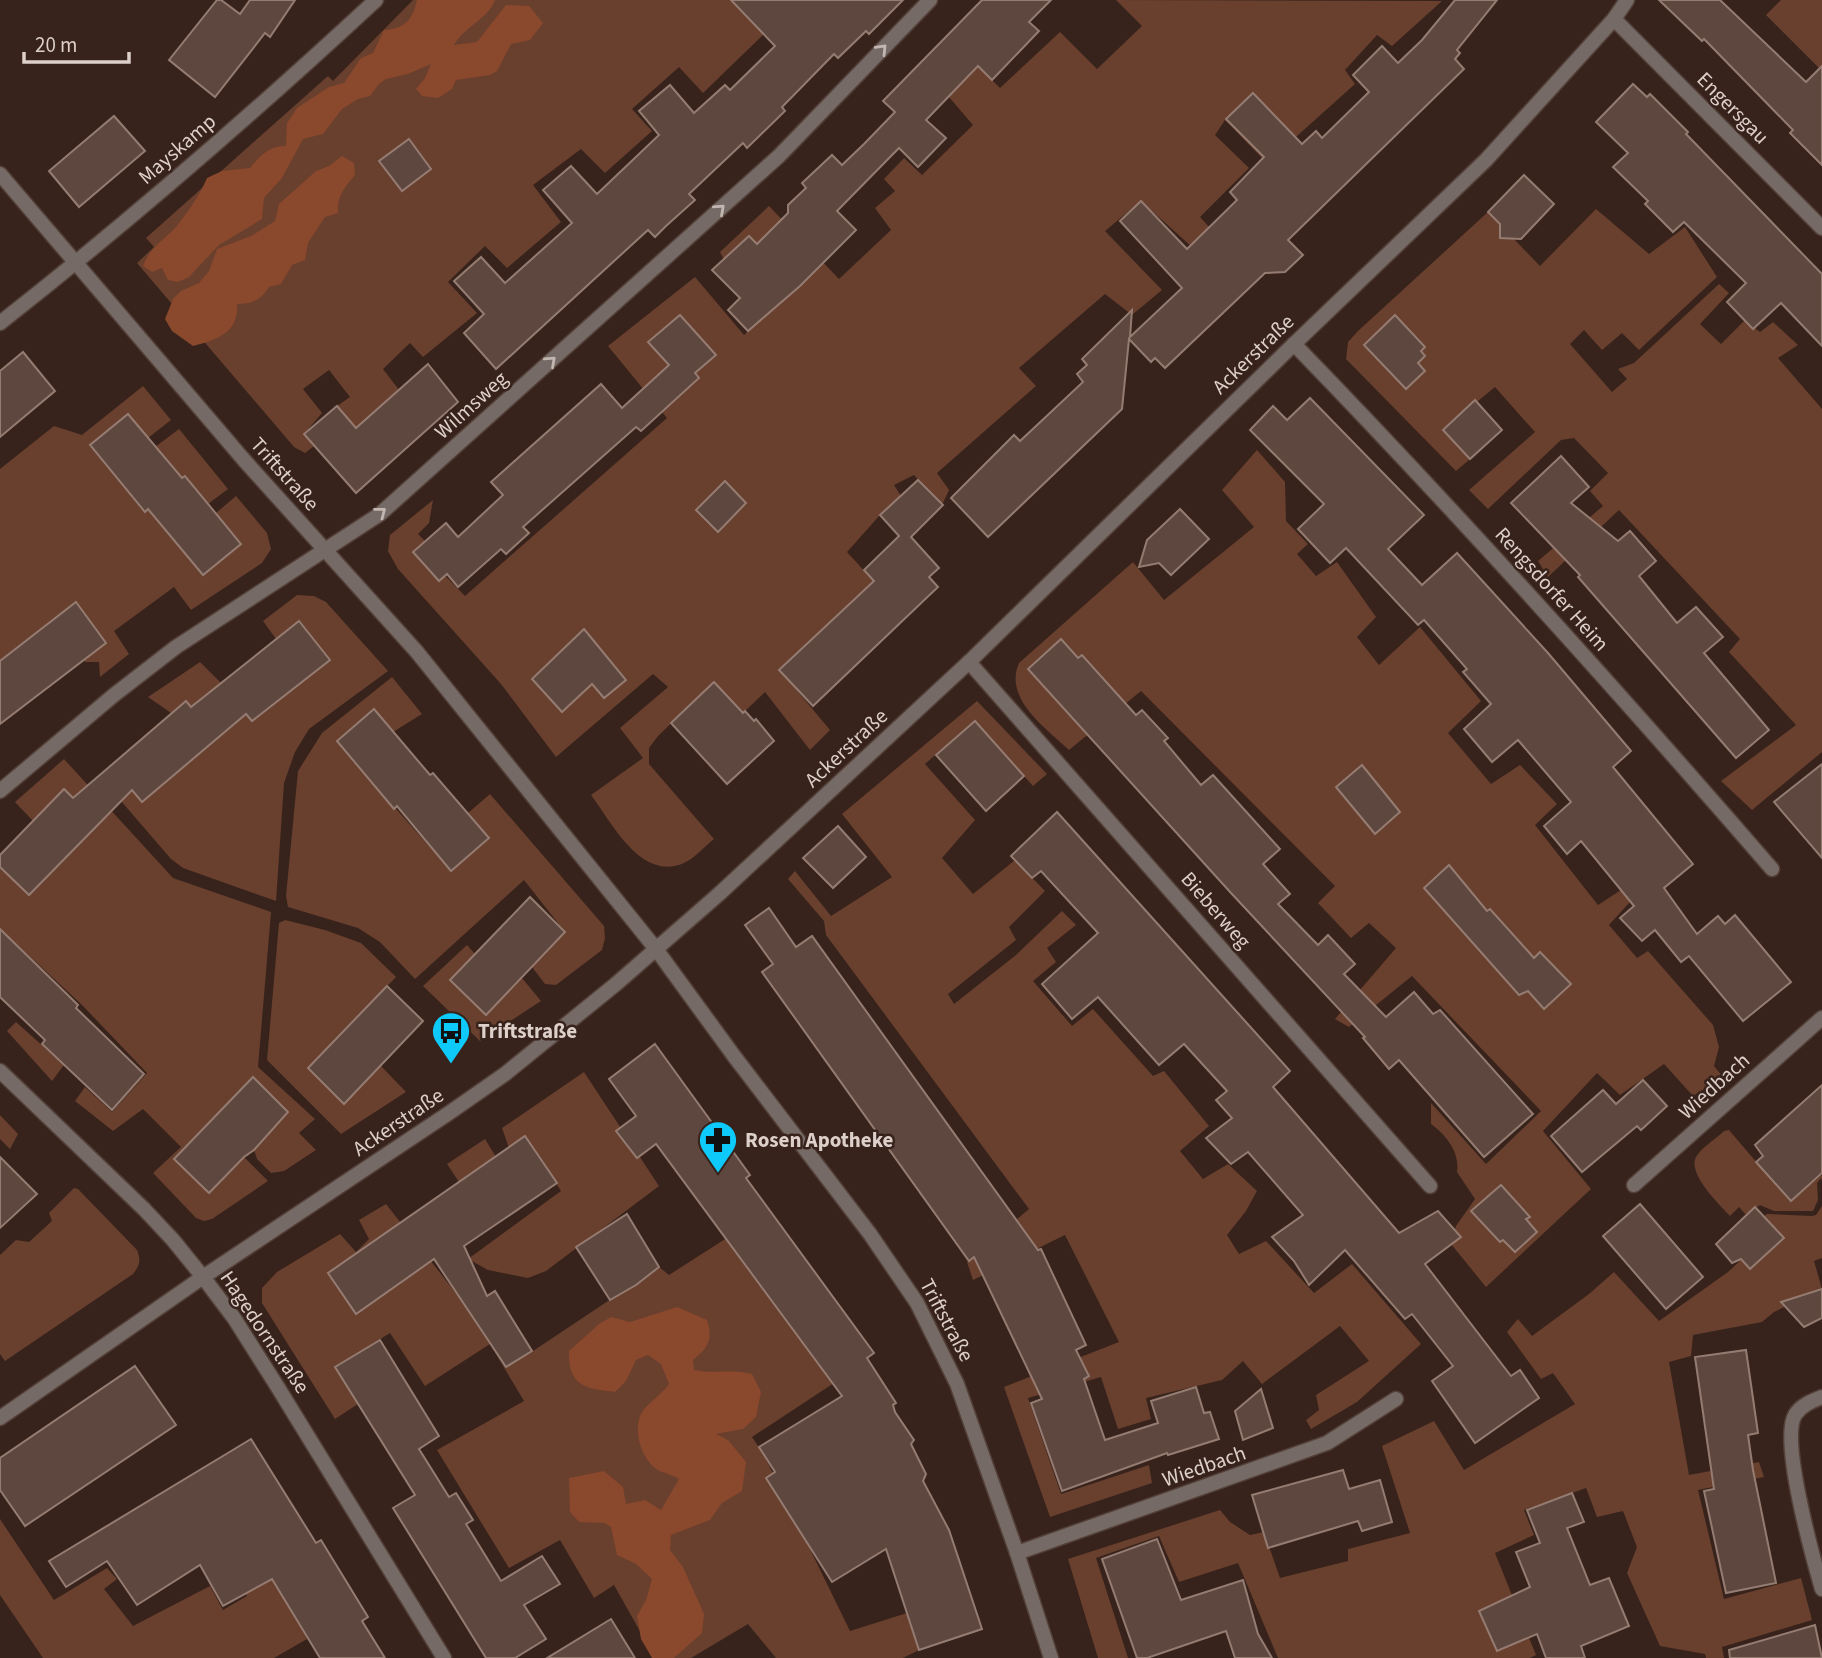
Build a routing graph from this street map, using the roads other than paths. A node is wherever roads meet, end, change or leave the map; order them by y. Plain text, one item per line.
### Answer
1 (376, 0) edge
2 (930, 0) edge
3 (1627, 0) edge
4 (1614, 19) junction
5 (0, 174) edge
6 (1822, 228) edge
7 (75, 264) junction
8 (0, 323) edge
9 (1294, 344) junction
10 (325, 550) junction
11 (969, 662) junction
12 (0, 791) edge
13 (1772, 869) dead end
14 (656, 948) junction
15 (1822, 1018) edge
16 (0, 1071) edge
17 (1634, 1185) dead end
18 (1430, 1186) dead end
19 (203, 1277) junction
20 (1822, 1397) edge
21 (1396, 1399) dead end
22 (0, 1418) edge
23 (1017, 1553) junction
24 (1822, 1589) edge
25 (444, 1658) edge
26 (1051, 1658) edge

1 - 7 street, Mayskamp
10 -> 2 street, Wilmsweg
3 - 4 street, Ackerstraße
4 - 6 street, Engersgau
4 - 9 street, Ackerstraße
5 - 7 street, Triftstraße
7 - 8 street, Mayskamp
7 - 10 street, Triftstraße
9 - 11 street, Ackerstraße
9 - 13 street, Rengsdorfer Heim
10 - 12 street, Wilmsweg
10 - 14 street, Triftstraße
11 - 14 street, Ackerstraße
11 - 18 street, Bieberweg
14 - 19 street, Ackerstraße
14 - 23 street, Triftstraße
15 - 17 street, Wiedbach
16 - 19 street, Hagedornstraße
19 - 22 street, Ackerstraße
19 - 25 street, Hagedornstraße
20 - 24 street
21 - 23 street, Wiedbach
23 - 26 street, Triftstraße

